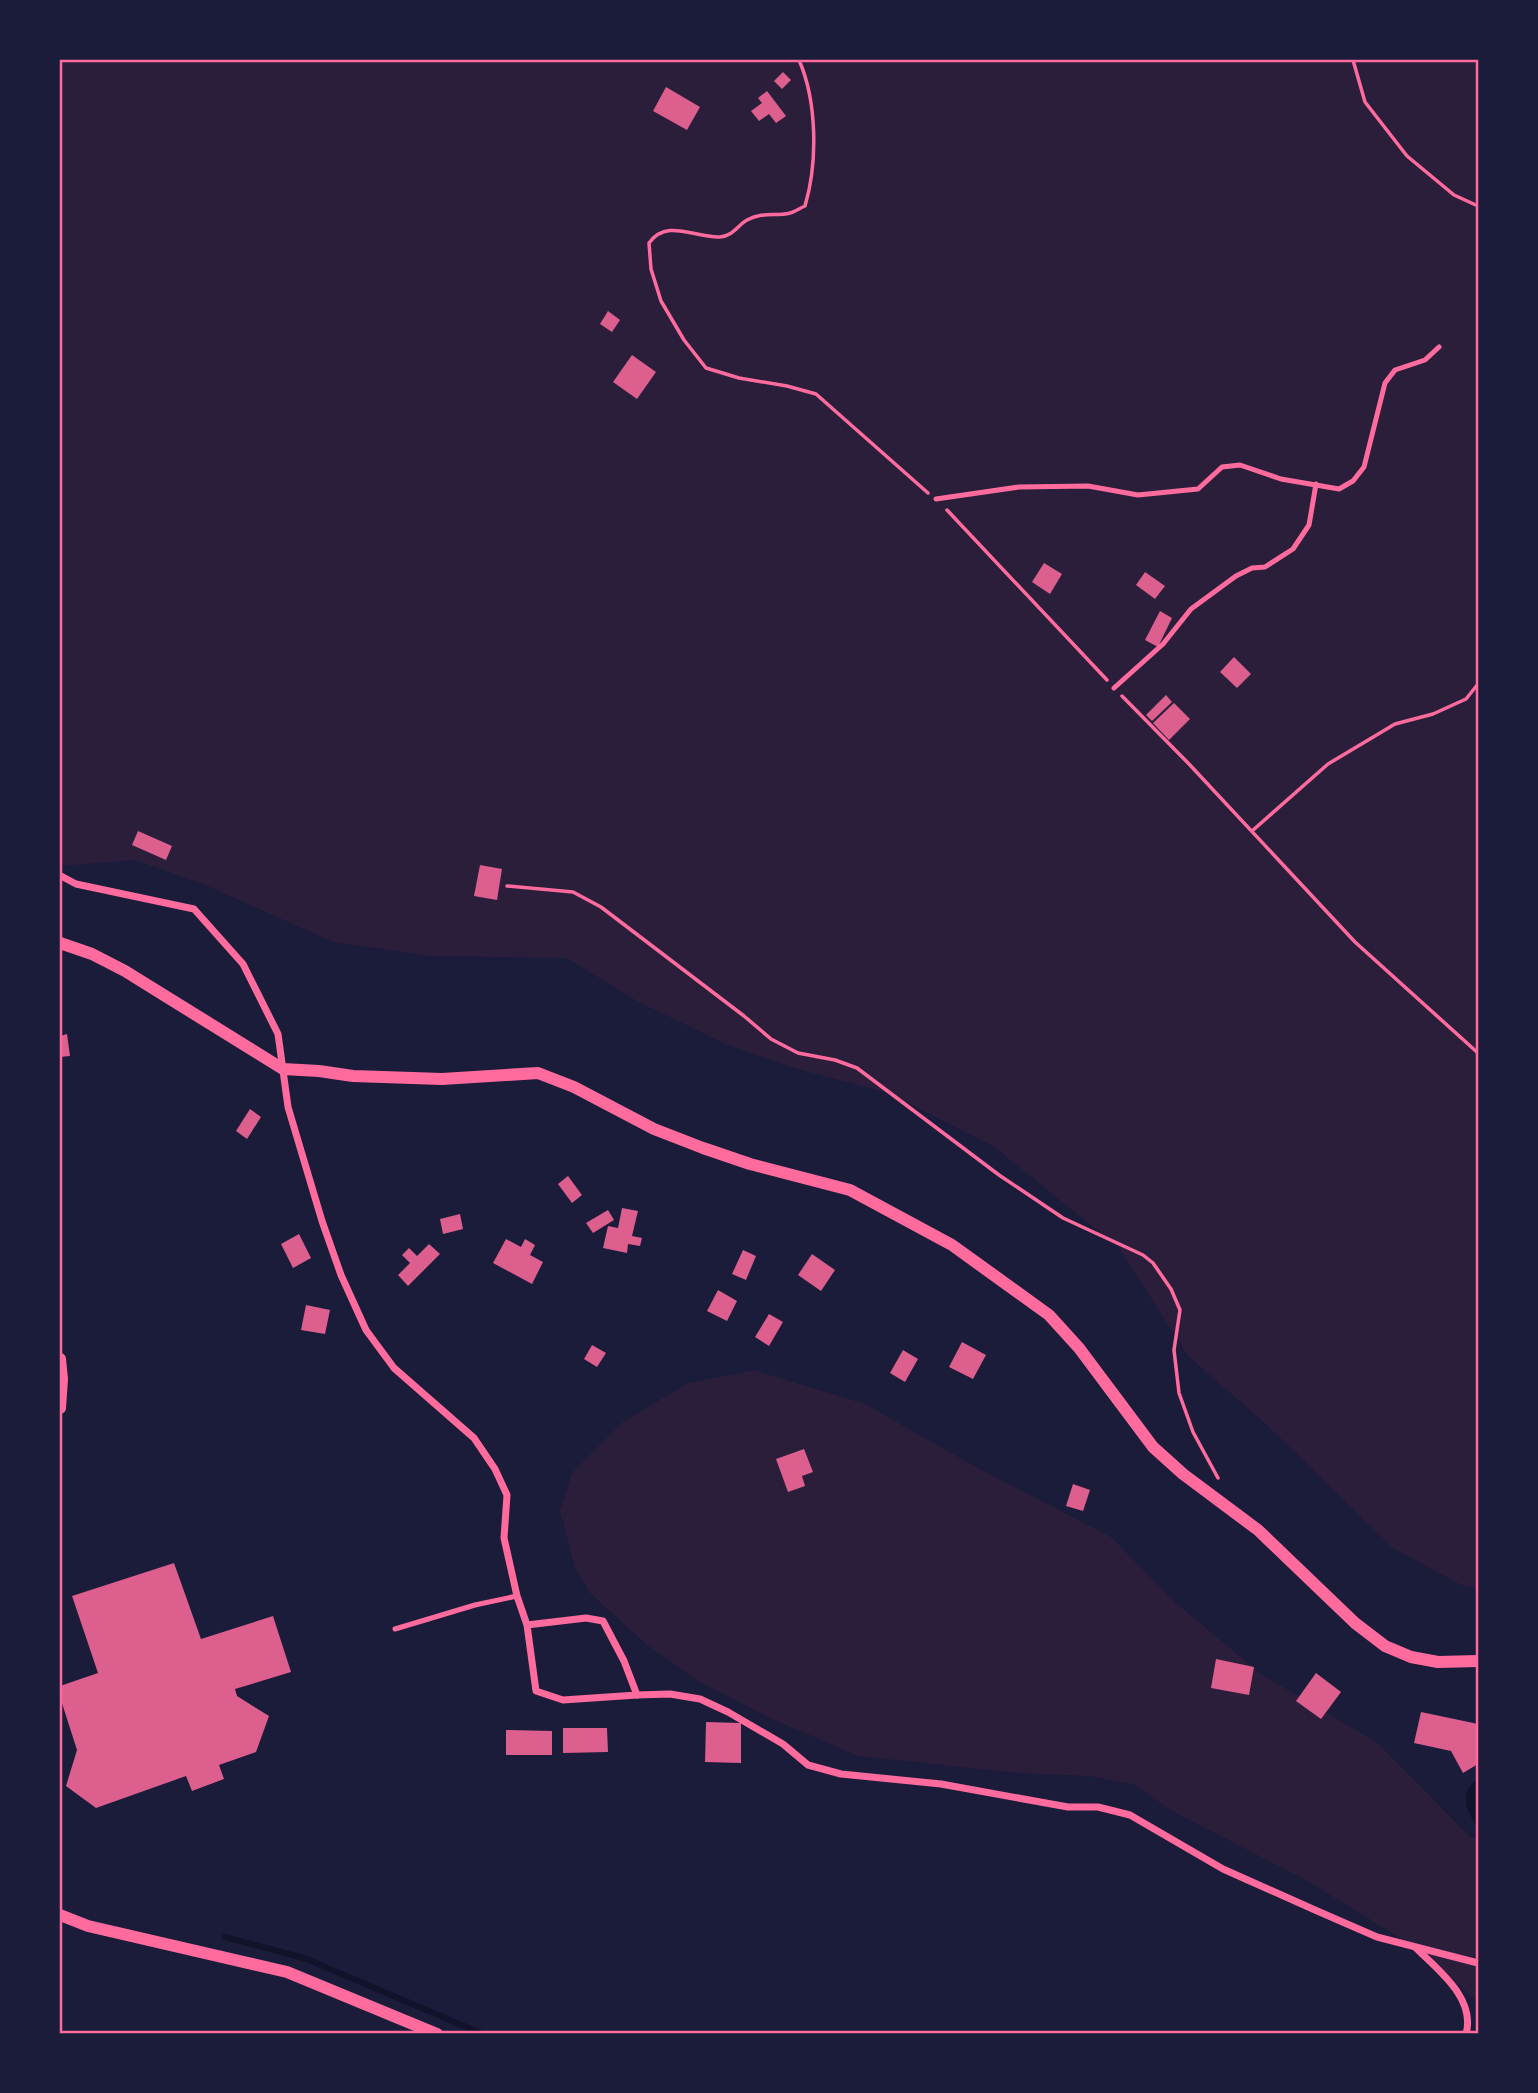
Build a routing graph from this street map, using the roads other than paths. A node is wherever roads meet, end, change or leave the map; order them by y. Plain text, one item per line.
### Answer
1 (1439, 347) dead end
2 (1316, 484) junction
3 (936, 499) road end
4 (1114, 688) road end
5 (61, 876) dead end
6 (60, 943) edge
7 (283, 1069) junction
8 (60, 1359) edge
9 (60, 1408) edge
10 (517, 1596) junction
11 (527, 1625) junction
12 (395, 1629) dead end
13 (1479, 1661) edge
14 (637, 1695) junction
15 (60, 1914) edge
16 (1415, 1948) junction
17 (1479, 1963) edge
18 (437, 2034) edge
19 (1466, 2034) edge

1 - 2 lane
2 - 3 lane
2 - 4 lane
5 - 7 street
6 - 7 street
7 - 10 street
7 - 13 street
8 - 9 street
10 - 11 street
10 - 12 lane
11 - 14 street
11 - 14 street
14 - 16 street
15 - 18 street
16 - 17 street
16 - 19 street

